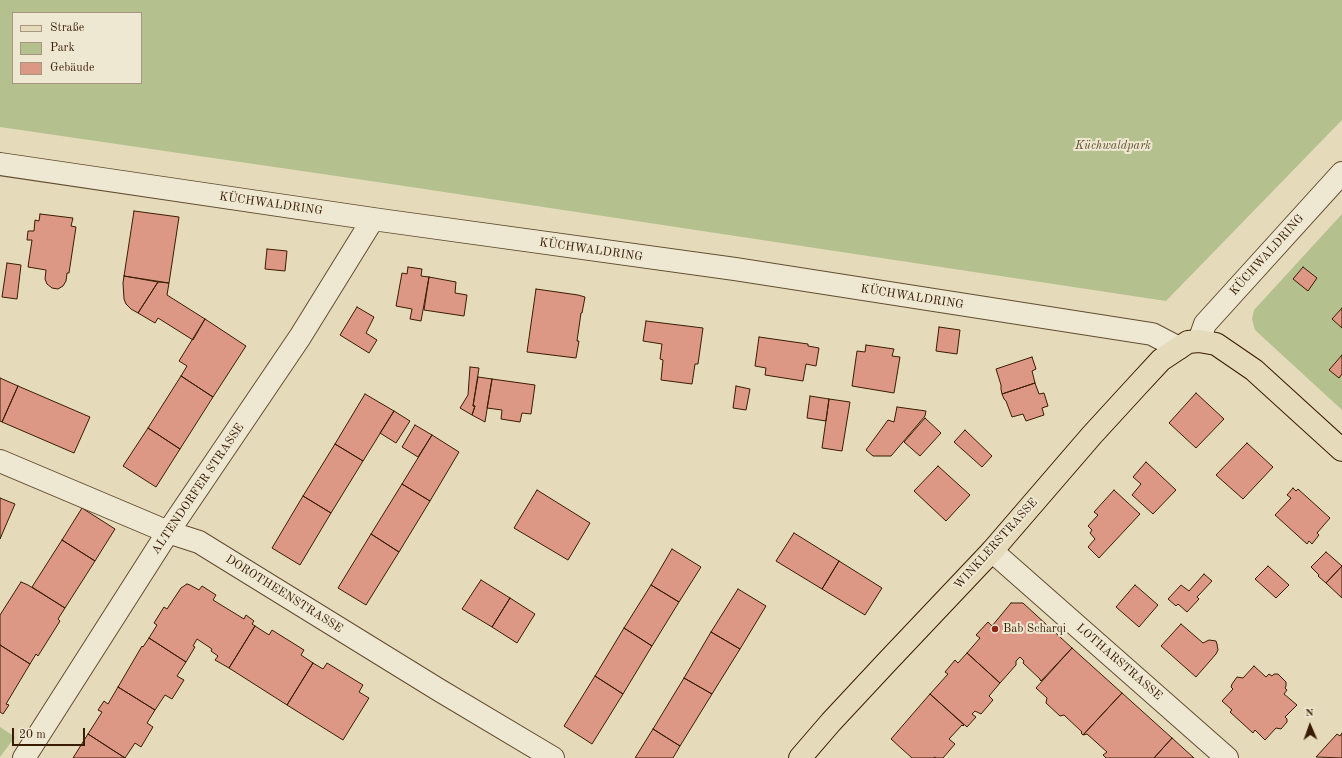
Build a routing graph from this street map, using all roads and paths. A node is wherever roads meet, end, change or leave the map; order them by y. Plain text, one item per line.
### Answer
1 (0, 164) edge
2 (1342, 173) edge
3 (373, 219) junction
4 (1189, 344) junction
5 (1342, 450) edge
6 (0, 461) edge
7 (168, 532) junction
8 (992, 550) junction
9 (24, 758) edge
10 (553, 758) edge
11 (800, 758) edge
12 (1227, 758) edge

1 - 3 street, KÜCHWALDRING
2 - 4 street, KÜCHWALDRING
3 - 4 street, KÜCHWALDRING
3 - 7 street, ALTENDORFER STRASSE
4 - 5 main road
4 - 8 main road, WINKLERSTRASSE
6 - 7 street, DOROTHEENSTRASSE
7 - 9 street, ALTENDORFER STRASSE
7 - 10 street, DOROTHEENSTRASSE
8 - 11 main road, WINKLERSTRASSE
8 - 12 street, LOTHARSTRASSE

